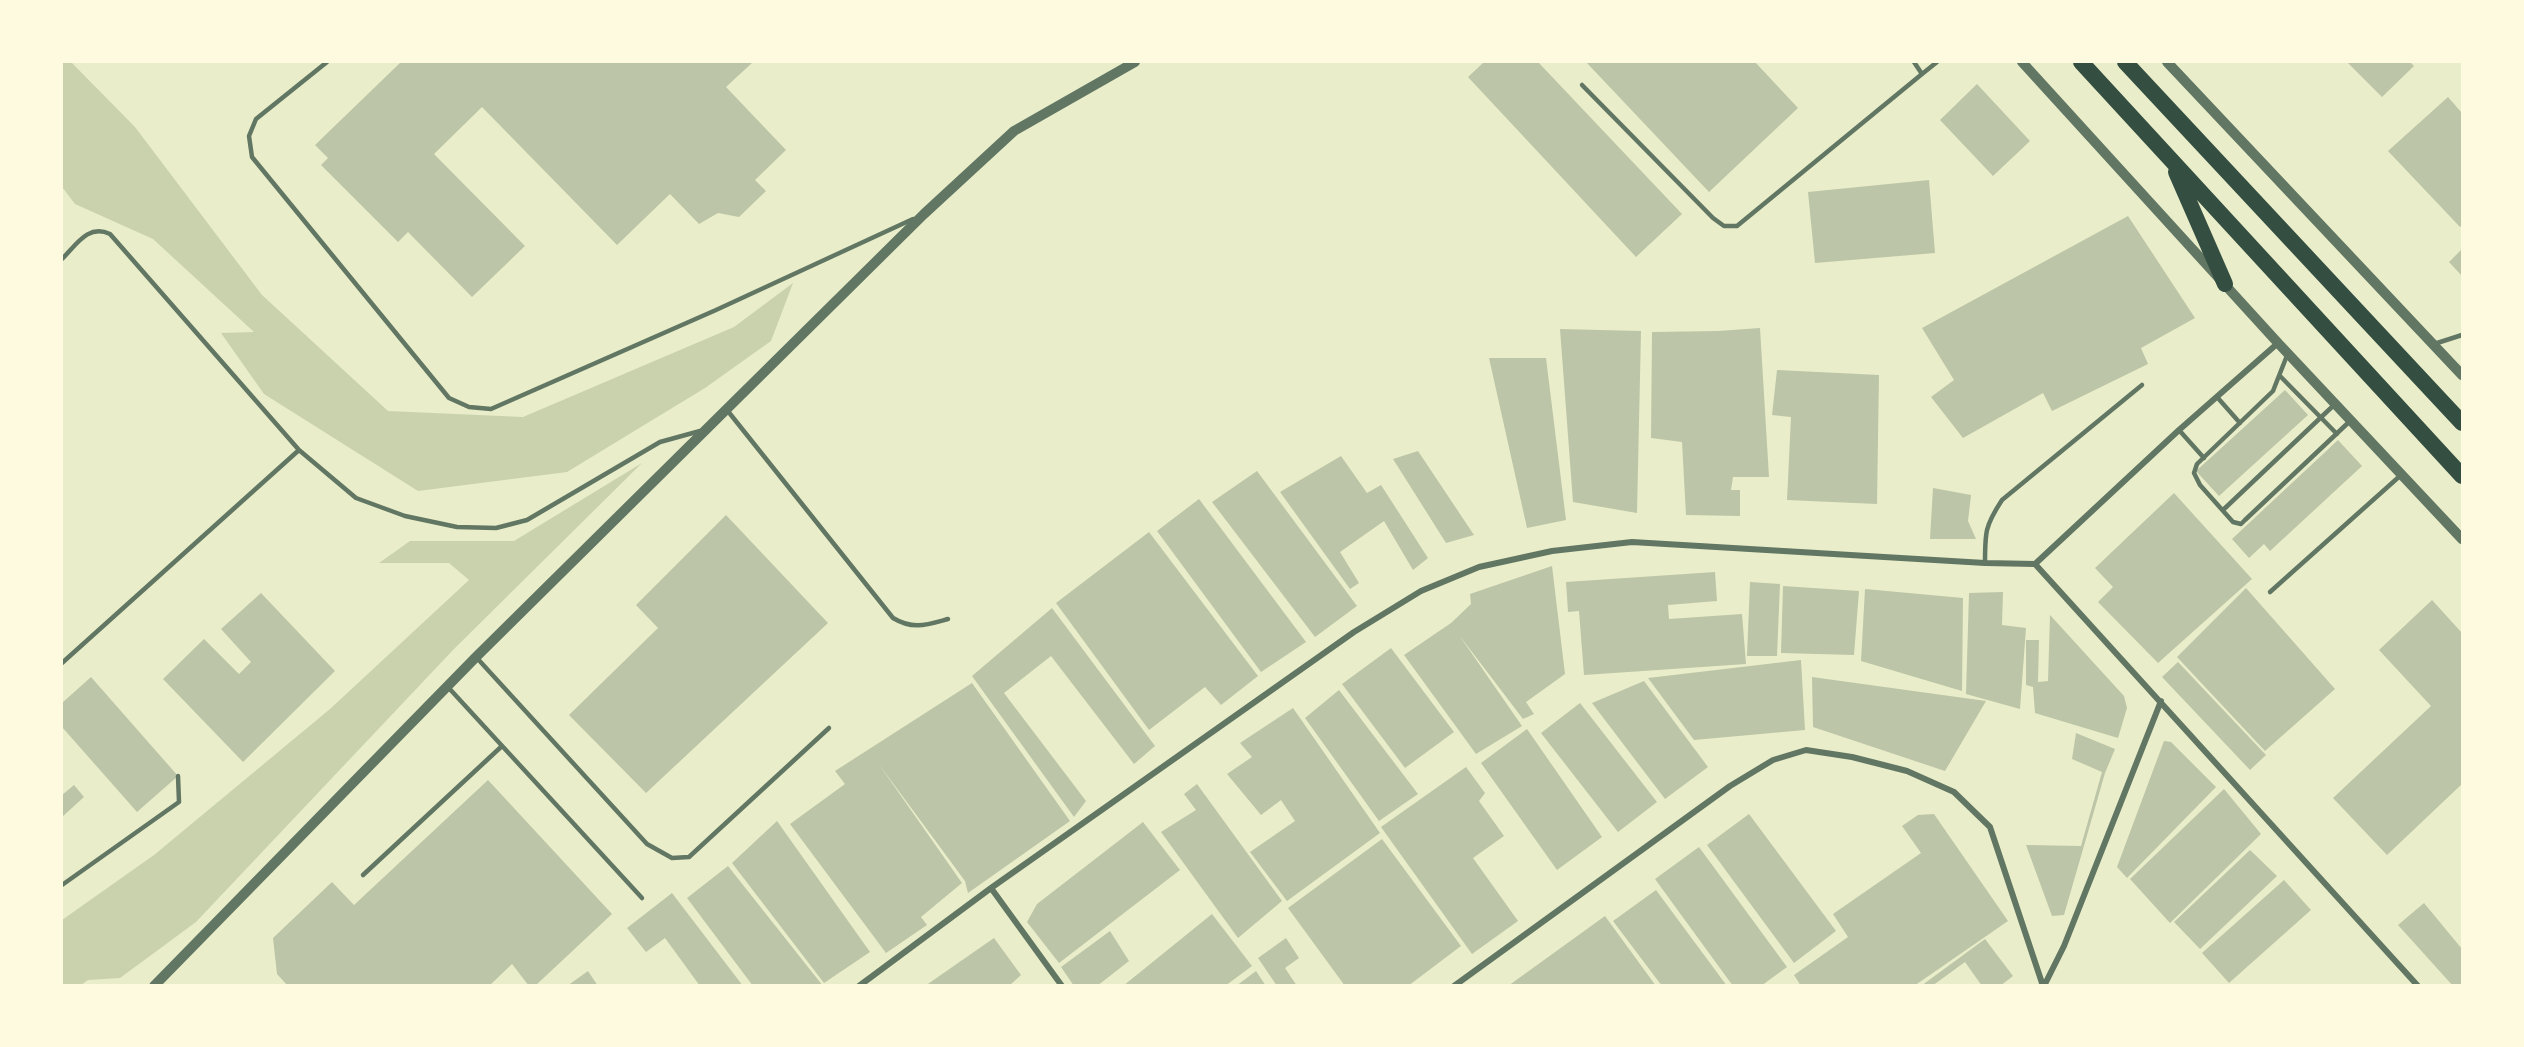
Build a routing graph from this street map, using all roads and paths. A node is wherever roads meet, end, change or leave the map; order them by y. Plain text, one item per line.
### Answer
1 (327, 62) edge
2 (1135, 62) edge
3 (1914, 62) edge
4 (1937, 62) edge
5 (2022, 62) edge
6 (2081, 62) edge
7 (2125, 62) edge
8 (2167, 62) edge
9 (1922, 74) junction
10 (1582, 85) dead end
11 (2171, 160) junction
12 (924, 214) junction
13 (62, 259) edge
14 (2225, 284) junction
15 (2463, 335) edge
16 (2278, 343) junction
17 (2434, 344) junction
18 (2288, 353) junction
19 (2463, 375) edge
20 (2280, 376) junction
21 (2142, 385) dead end
22 (2217, 397) junction
23 (2335, 404) junction
24 (726, 409) junction
25 (2321, 417) junction
26 (2351, 421) junction
27 (2240, 423) junction
28 (2463, 423) edge
29 (705, 429) junction
30 (2179, 430) junction
31 (2337, 434) junction
32 (299, 450) junction
33 (2204, 458) junction
34 (2401, 475) junction
35 (2463, 476) edge
36 (2223, 510) junction
37 (2463, 539) edge
38 (1985, 563) junction
39 (2035, 564) junction
40 (2270, 592) dead end
41 (948, 619) dead end
42 (476, 657) junction
43 (62, 663) edge
44 (447, 686) junction
45 (2161, 700) junction
46 (829, 728) dead end
47 (502, 746) junction
48 (178, 776) dead end
49 (363, 875) dead end
50 (62, 885) edge
51 (991, 888) junction
52 (642, 898) dead end
53 (154, 986) edge
54 (859, 986) edge
55 (1062, 986) edge
56 (1454, 986) edge
57 (2043, 986) edge
58 (2418, 986) edge

1 - 12 lane
2 - 12 street
3 - 9 lane
4 - 9 lane
5 - 14 street
6 - 11 highway
7 - 28 highway
8 - 17 street
9 - 10 lane
11 - 14 highway
11 - 35 highway
12 - 24 street
13 - 32 lane
14 - 16 street
15 - 17 lane
16 - 18 street
16 - 22 street
17 - 19 street
18 - 20 lane
18 - 23 street
20 - 25 lane
20 - 27 lane
21 - 38 lane
22 - 27 lane
22 - 30 street
23 - 25 lane
23 - 26 street
24 - 29 street
24 - 41 lane
25 - 31 lane
25 - 36 lane
26 - 31 lane
26 - 34 street
27 - 33 lane
29 - 32 lane
29 - 42 street
30 - 33 lane
30 - 39 street
31 - 36 lane
32 - 43 lane
33 - 36 lane
34 - 37 street
34 - 40 lane
38 - 39 street
38 - 51 street
39 - 45 street
42 - 44 street
42 - 46 lane
44 - 47 lane
44 - 53 street
45 - 57 street
45 - 58 street
47 - 49 lane
47 - 52 lane
48 - 50 lane
51 - 54 street
51 - 55 street
56 - 57 street

